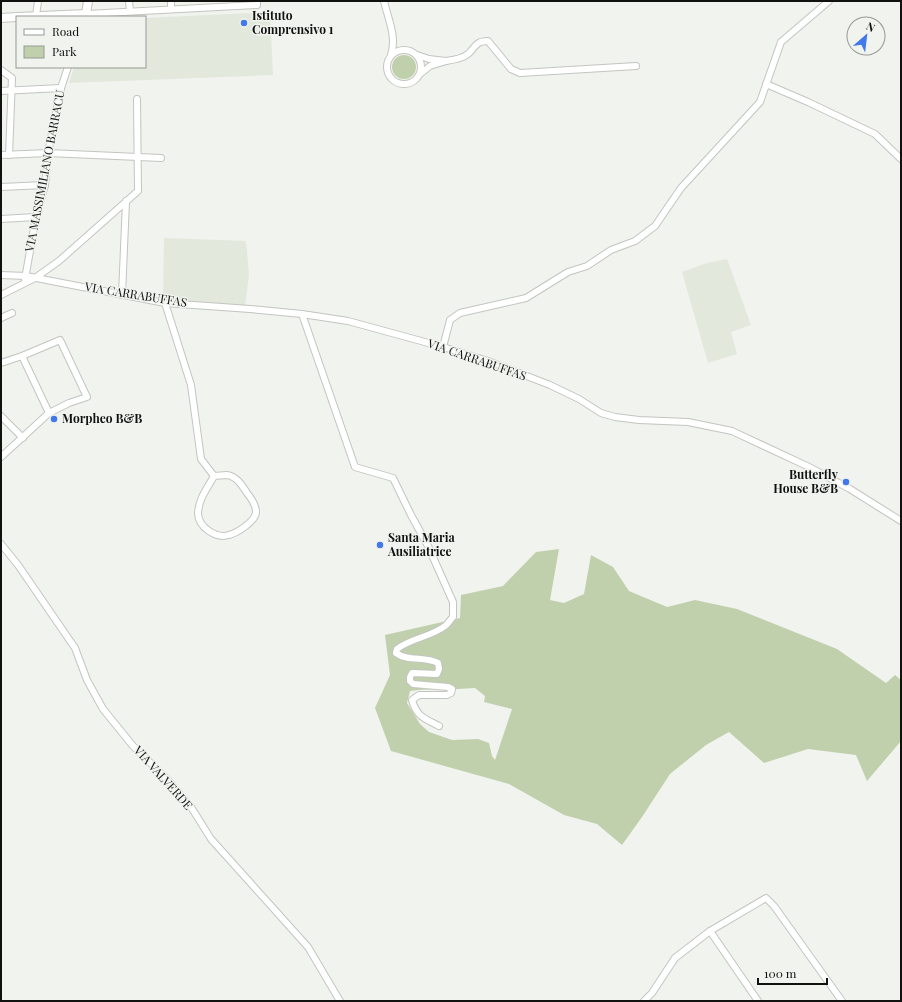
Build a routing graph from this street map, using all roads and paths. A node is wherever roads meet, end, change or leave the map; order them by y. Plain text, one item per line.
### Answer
1 (38, 1) edge
2 (88, 1) edge
3 (129, 1) edge
4 (171, 1) edge
5 (384, 1) edge
6 (829, 1) edge
7 (257, 3) edge
8 (171, 9) junction
9 (130, 11) junction
10 (85, 15) edge
11 (36, 16) edge
12 (16, 17) edge
13 (1, 18) edge
14 (394, 45) junction
15 (402, 50) junction
16 (415, 54) junction
17 (391, 55) junction
18 (446, 61) junction
19 (636, 66) dead end
20 (68, 68) edge
21 (1, 70) edge
22 (420, 74) junction
23 (766, 84) junction
24 (61, 88) junction
25 (11, 90) junction
26 (1, 91) edge
27 (137, 99) dead end
28 (48, 153) junction
29 (1, 155) edge
30 (9, 155) junction
31 (138, 156) junction
32 (161, 158) dead end
33 (901, 159) edge
34 (45, 185) junction
35 (1, 187) edge
36 (126, 201) junction
37 (36, 217) junction
38 (1, 218) edge
39 (1, 275) edge
40 (14, 275) junction
41 (26, 276) junction
42 (35, 278) junction
43 (25, 283) junction
44 (12, 289) junction
45 (1, 295) edge
46 (122, 295) junction
47 (165, 302) junction
48 (12, 313) dead end
49 (302, 314) junction
50 (1, 318) edge
51 (443, 347) junction
52 (22, 356) junction
53 (1, 363) edge
54 (49, 413) junction
55 (1, 416) edge
56 (23, 438) junction
57 (1, 457) edge
58 (214, 476) junction
59 (901, 513) edge
60 (899, 520) edge
61 (1, 544) edge
62 (439, 726) dead end
63 (710, 931) junction
64 (340, 1001) edge
65 (644, 1001) edge
66 (758, 1001) edge
67 (842, 1001) edge

1 - 11 street
2 - 10 main road
3 - 9 street
4 - 8 street
5 - 14 street
6 - 23 street
7 - 8 street
8 - 9 street
9 - 10 street
10 - 11 main road
12 - 13 main road
14 - 15 street
14 - 17 street
15 - 16 street
15 - 17 street
16 - 18 street
16 - 22 street
17 - 22 street
18 - 19 street
18 - 22 street
20 - 24 street, VIA MASSIMILIANO BARRACU
21 - 25 street
23 - 33 street
23 - 51 street
24 - 25 street
24 - 28 street, VIA MASSIMILIANO BARRACU
25 - 26 street
25 - 30 street
27 - 31 street
28 - 30 street
28 - 31 street
28 - 34 street, VIA MASSIMILIANO BARRACU
29 - 30 street
31 - 32 street
31 - 36 street
34 - 35 street
34 - 37 street, VIA MASSIMILIANO BARRACU
36 - 42 street
36 - 46 street
37 - 38 street
37 - 41 street, VIA MASSIMILIANO BARRACU
39 - 40 street
40 - 41 street, VIA CARRABUFFAS
40 - 44 street
41 - 42 street, VIA CARRABUFFAS
41 - 43 street, VIA MASSIMILIANO BARRACU
42 - 43 street
42 - 46 street, VIA CARRABUFFAS
43 - 44 street
44 - 45 street
46 - 47 street, VIA CARRABUFFAS
47 - 49 street, VIA CARRABUFFAS
47 - 58 street
48 - 50 street
49 - 51 street, VIA CARRABUFFAS
49 - 62 street
51 - 60 street, VIA CARRABUFFAS
52 - 53 street
52 - 54 street
52 - 54 street
54 - 56 street
55 - 56 street
56 - 57 street
58 - 58 street
59 - 60 street
61 - 64 street, VIA VALVERDE
63 - 65 street
63 - 66 street
63 - 67 street

